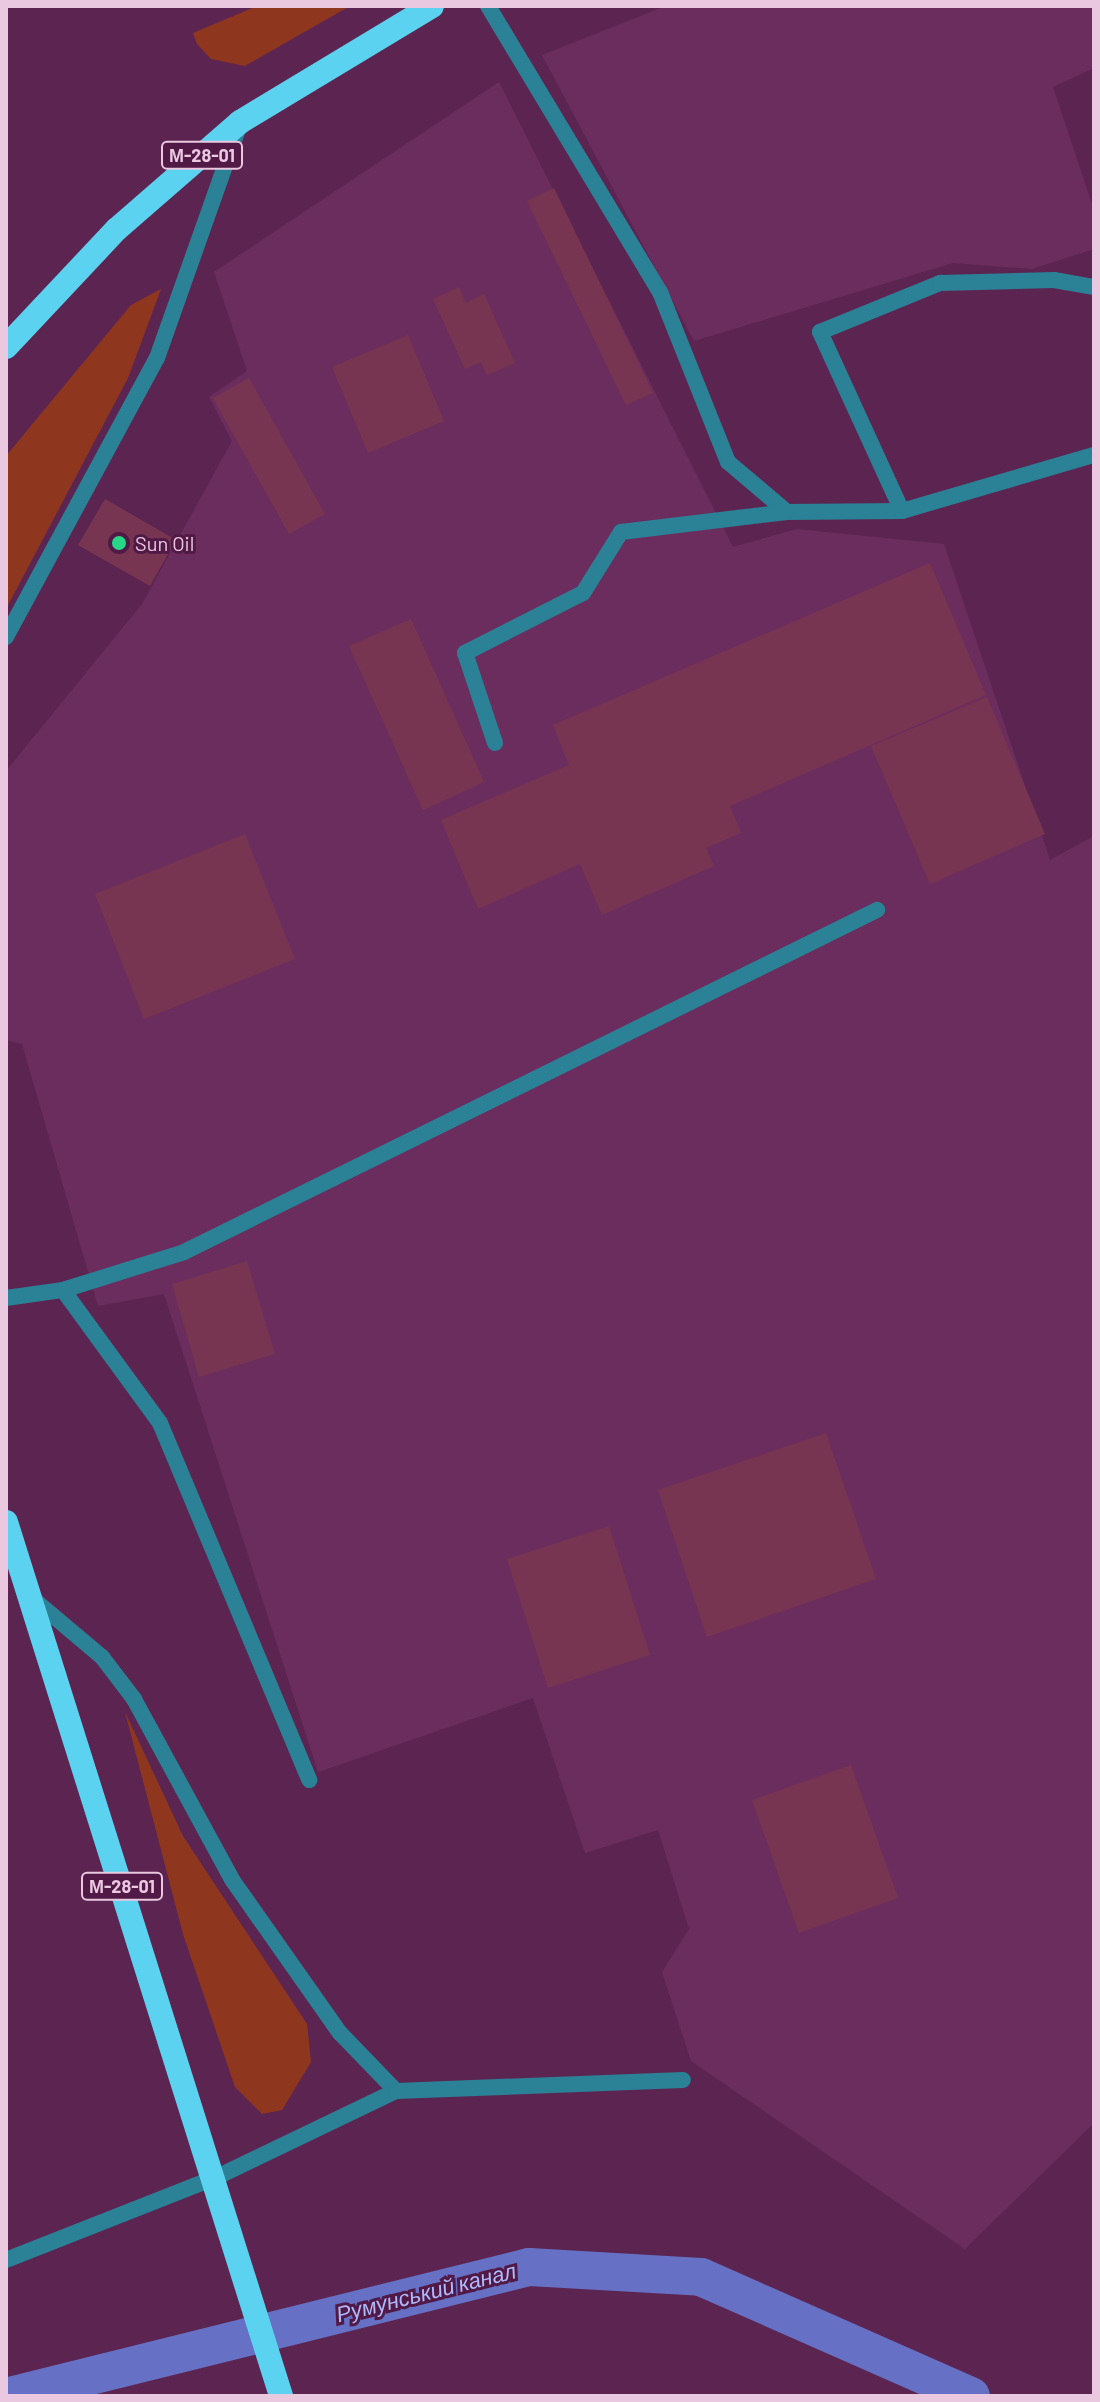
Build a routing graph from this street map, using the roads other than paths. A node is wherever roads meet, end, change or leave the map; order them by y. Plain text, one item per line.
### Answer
1 (432, 6) edge
2 (488, 6) edge
3 (240, 122) junction
4 (1094, 287) edge
5 (6, 347) edge
6 (1094, 455) edge
7 (902, 511) junction
8 (787, 512) junction
9 (6, 637) edge
10 (495, 743) dead end
11 (877, 910) dead end
12 (63, 1290) junction
13 (6, 1298) edge
14 (6, 1522) edge
15 (27, 1594) junction
16 (309, 1780) dead end
17 (683, 2080) dead end
18 (396, 2091) junction
19 (217, 2177) junction
20 (6, 2260) edge
21 (281, 2396) edge

1 - 3 highway, М-28-01
2 - 8 lane
3 - 5 highway, М-28-01
3 - 9 lane
4 - 7 lane
6 - 7 lane
7 - 8 lane
8 - 10 lane
11 - 12 lane
12 - 13 lane
12 - 16 lane
14 - 15 highway, М-28-01
15 - 18 lane
15 - 19 highway, М-28-01
17 - 18 lane
18 - 19 lane
19 - 20 lane
19 - 21 highway, М-28-01

